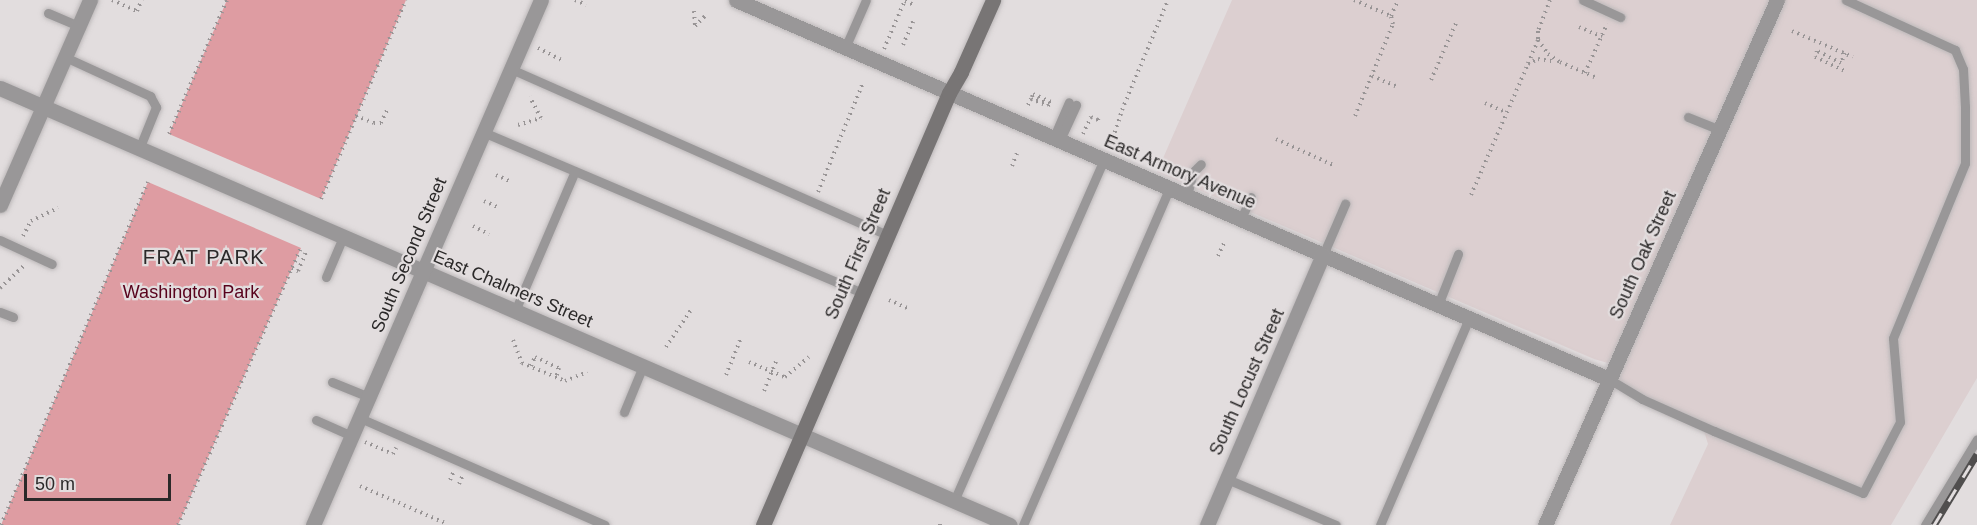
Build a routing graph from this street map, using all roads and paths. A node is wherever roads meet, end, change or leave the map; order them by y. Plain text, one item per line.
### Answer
1 (90, 0) edge
2 (112, 0) edge
3 (142, 0) edge
4 (227, 0) edge
5 (406, 0) edge
6 (541, 0) edge
7 (575, 0) edge
8 (736, 0) edge
9 (866, 0) edge
10 (905, 0) edge
11 (993, 0) edge
12 (1168, 0) edge
13 (1354, 0) edge
14 (1398, 0) edge
15 (1550, 0) edge
16 (1583, 0) edge
17 (1777, 0) edge
18 (1846, 0) edge
19 (586, 5) dead end
20 (914, 5) dead end
21 (694, 11) dead end
22 (48, 13) dead end
23 (1616, 15) joint
24 (705, 16) dead end
25 (1391, 16) junction
26 (914, 19) dead end
27 (1456, 23) dead end
28 (78, 26) junction
29 (1579, 27) dead end
30 (1792, 32) dead end
31 (1602, 37) junction
32 (1538, 40) junction
33 (523, 41) junction
34 (903, 45) dead end
35 (845, 48) junction
36 (1845, 53) junction
37 (65, 57) junction
38 (1853, 57) dead end
39 (562, 60) dead end
40 (878, 62) junction
41 (1560, 62) junction
42 (1528, 64) junction
43 (511, 69) junction
44 (1847, 72) dead end
45 (1586, 73) junction
46 (1372, 75) junction
47 (1597, 78) dead end
48 (1431, 80) dead end
49 (862, 85) dead end
50 (1396, 86) dead end
51 (0, 88) edge
52 (949, 93) junction
53 (530, 97) dead end
54 (1051, 102) dead end
55 (1485, 103) dead end
56 (1073, 104) dead end
57 (1028, 105) dead end
58 (43, 107) junction
59 (388, 108) dead end
60 (1507, 113) junction
61 (1100, 115) dead end
62 (356, 116) junction
63 (1355, 116) dead end
64 (1688, 117) dead end
65 (518, 125) dead end
66 (1720, 130) junction
67 (483, 132) junction
68 (169, 134) dead end
69 (1083, 135) dead end
70 (1113, 138) dead end
71 (1276, 140) dead end
72 (1056, 141) junction
73 (139, 149) junction
74 (1017, 153) dead end
75 (1103, 161) junction
76 (1012, 165) dead end
77 (1201, 165) dead end
78 (1333, 165) dead end
79 (575, 171) junction
80 (496, 175) dead end
81 (148, 182) dead end
82 (512, 182) dead end
83 (1169, 189) junction
84 (1471, 195) dead end
85 (1187, 196) junction
86 (1251, 197) dead end
87 (321, 199) dead end
88 (484, 201) dead end
89 (813, 203) junction
90 (1345, 204) dead end
91 (0, 205) edge
92 (58, 208) dead end
93 (500, 208) dead end
94 (1241, 219) junction
95 (473, 226) dead end
96 (489, 234) dead end
97 (887, 235) junction
98 (343, 237) junction
99 (0, 240) edge
100 (20, 243) dead end
101 (1224, 243) dead end
102 (301, 248) dead end
103 (307, 250) dead end
104 (1458, 254) dead end
105 (1323, 255) junction
106 (1218, 256) dead end
107 (29, 261) dead end
108 (52, 264) dead end
109 (292, 268) junction
110 (423, 272) junction
111 (326, 277) dead end
112 (0, 288) edge
113 (862, 293) junction
114 (889, 300) dead end
115 (1438, 304) junction
116 (909, 309) dead end
117 (691, 310) dead end
118 (515, 311) junction
119 (0, 312) edge
120 (13, 317) dead end
121 (1469, 318) junction
122 (513, 340) dead end
123 (740, 340) dead end
124 (666, 347) dead end
125 (809, 357) dead end
126 (777, 358) dead end
127 (749, 362) dead end
128 (531, 366) junction
129 (643, 366) junction
130 (586, 372) dead end
131 (772, 372) junction
132 (726, 375) dead end
133 (556, 377) junction
134 (1609, 379) junction
135 (332, 382) dead end
136 (764, 391) dead end
137 (369, 397) junction
138 (624, 412) dead end
139 (360, 418) junction
140 (316, 420) dead end
141 (801, 435) junction
142 (352, 436) junction
143 (401, 436) junction
144 (1977, 439) edge
145 (1227, 479) junction
146 (360, 486) dead end
147 (954, 501) junction
148 (445, 523) dead end
149 (1, 525) edge
150 (178, 525) edge
151 (313, 525) edge
152 (605, 525) edge
153 (763, 525) edge
154 (1010, 525) edge
155 (1023, 525) edge
156 (1207, 525) edge
157 (1335, 525) edge
158 (1380, 525) edge
159 (1545, 525) edge
160 (1925, 525) edge

1 - 28 street
2 - 3 path
4 - 68 path
5 - 62 path
6 - 33 street, South Second Street
7 - 19 path
8 - 35 street, East Armory Avenue
9 - 35 lane
10 - 20 path
10 - 40 path
11 - 52 street, South First Street
12 - 70 path
13 - 25 path
14 - 25 path
15 - 32 path
16 - 23 lane
17 - 66 street, South Oak Street
18 - 134 lane
21 - 24 path
22 - 28 lane
23 - 31 path
25 - 46 path
26 - 34 path
27 - 48 path
28 - 37 street
29 - 31 path
30 - 36 path
31 - 45 path
32 - 41 path
32 - 42 path
33 - 39 path
33 - 43 street, South Second Street
35 - 40 street, East Armory Avenue
36 - 38 path
36 - 44 path
37 - 58 street
37 - 73 lane
40 - 52 street, East Armory Avenue
41 - 42 path
41 - 45 path
42 - 60 path
43 - 67 street, South Second Street
43 - 89 lane
45 - 47 path
46 - 50 path
46 - 63 path
49 - 89 path
51 - 58 street, East Chalmers Street
52 - 72 street, East Armory Avenue
52 - 97 street, South First Street
53 - 65 path
54 - 57 path
55 - 60 path
56 - 72 lane
58 - 73 street, East Chalmers Street
58 - 91 street
59 - 62 path
60 - 84 path
61 - 69 path
62 - 87 path
64 - 66 lane
66 - 134 street, South Oak Street
67 - 79 lane
67 - 110 street, South Second Street
71 - 78 path
72 - 75 street, East Armory Avenue
73 - 98 street, East Chalmers Street
74 - 76 path
75 - 83 street, East Armory Avenue
75 - 147 lane
77 - 85 lane
79 - 113 lane
79 - 118 lane
80 - 82 path
81 - 149 path
83 - 85 street, East Armory Avenue
83 - 155 lane
85 - 94 street, East Armory Avenue
86 - 94 lane
88 - 93 path
89 - 97 lane
90 - 105 lane
92 - 100 path
94 - 105 street, East Armory Avenue
95 - 96 path
97 - 113 street, South First Street
98 - 110 street, East Chalmers Street
98 - 111 lane
99 - 108 lane
101 - 106 path
102 - 109 path
103 - 109 path
104 - 115 lane
105 - 115 street, East Armory Avenue
105 - 145 street, South Locust Street
107 - 112 path
109 - 150 path
110 - 118 street, East Chalmers Street
110 - 137 street, South Second Street
113 - 141 street, South First Street
114 - 116 path
115 - 121 street, East Armory Avenue
117 - 124 path
118 - 129 street, East Chalmers Street
119 - 120 lane
121 - 134 street, East Armory Avenue
121 - 158 lane
122 - 128 path
123 - 132 path
125 - 131 path
126 - 131 path
127 - 131 path
128 - 133 path
128 - 133 path
129 - 138 lane
129 - 141 street, East Chalmers Street
130 - 133 path
131 - 136 path
134 - 159 street, South Oak Street
135 - 137 lane
137 - 139 street, South Second Street
139 - 142 street, South Second Street
139 - 143 lane
140 - 142 lane
141 - 147 street, East Chalmers Street
141 - 153 street, South First Street
142 - 143 path
142 - 151 street, South Second Street
143 - 152 lane
144 - 160 lane
145 - 156 street, South Locust Street
145 - 157 lane
146 - 148 path
147 - 154 street, East Chalmers Street

